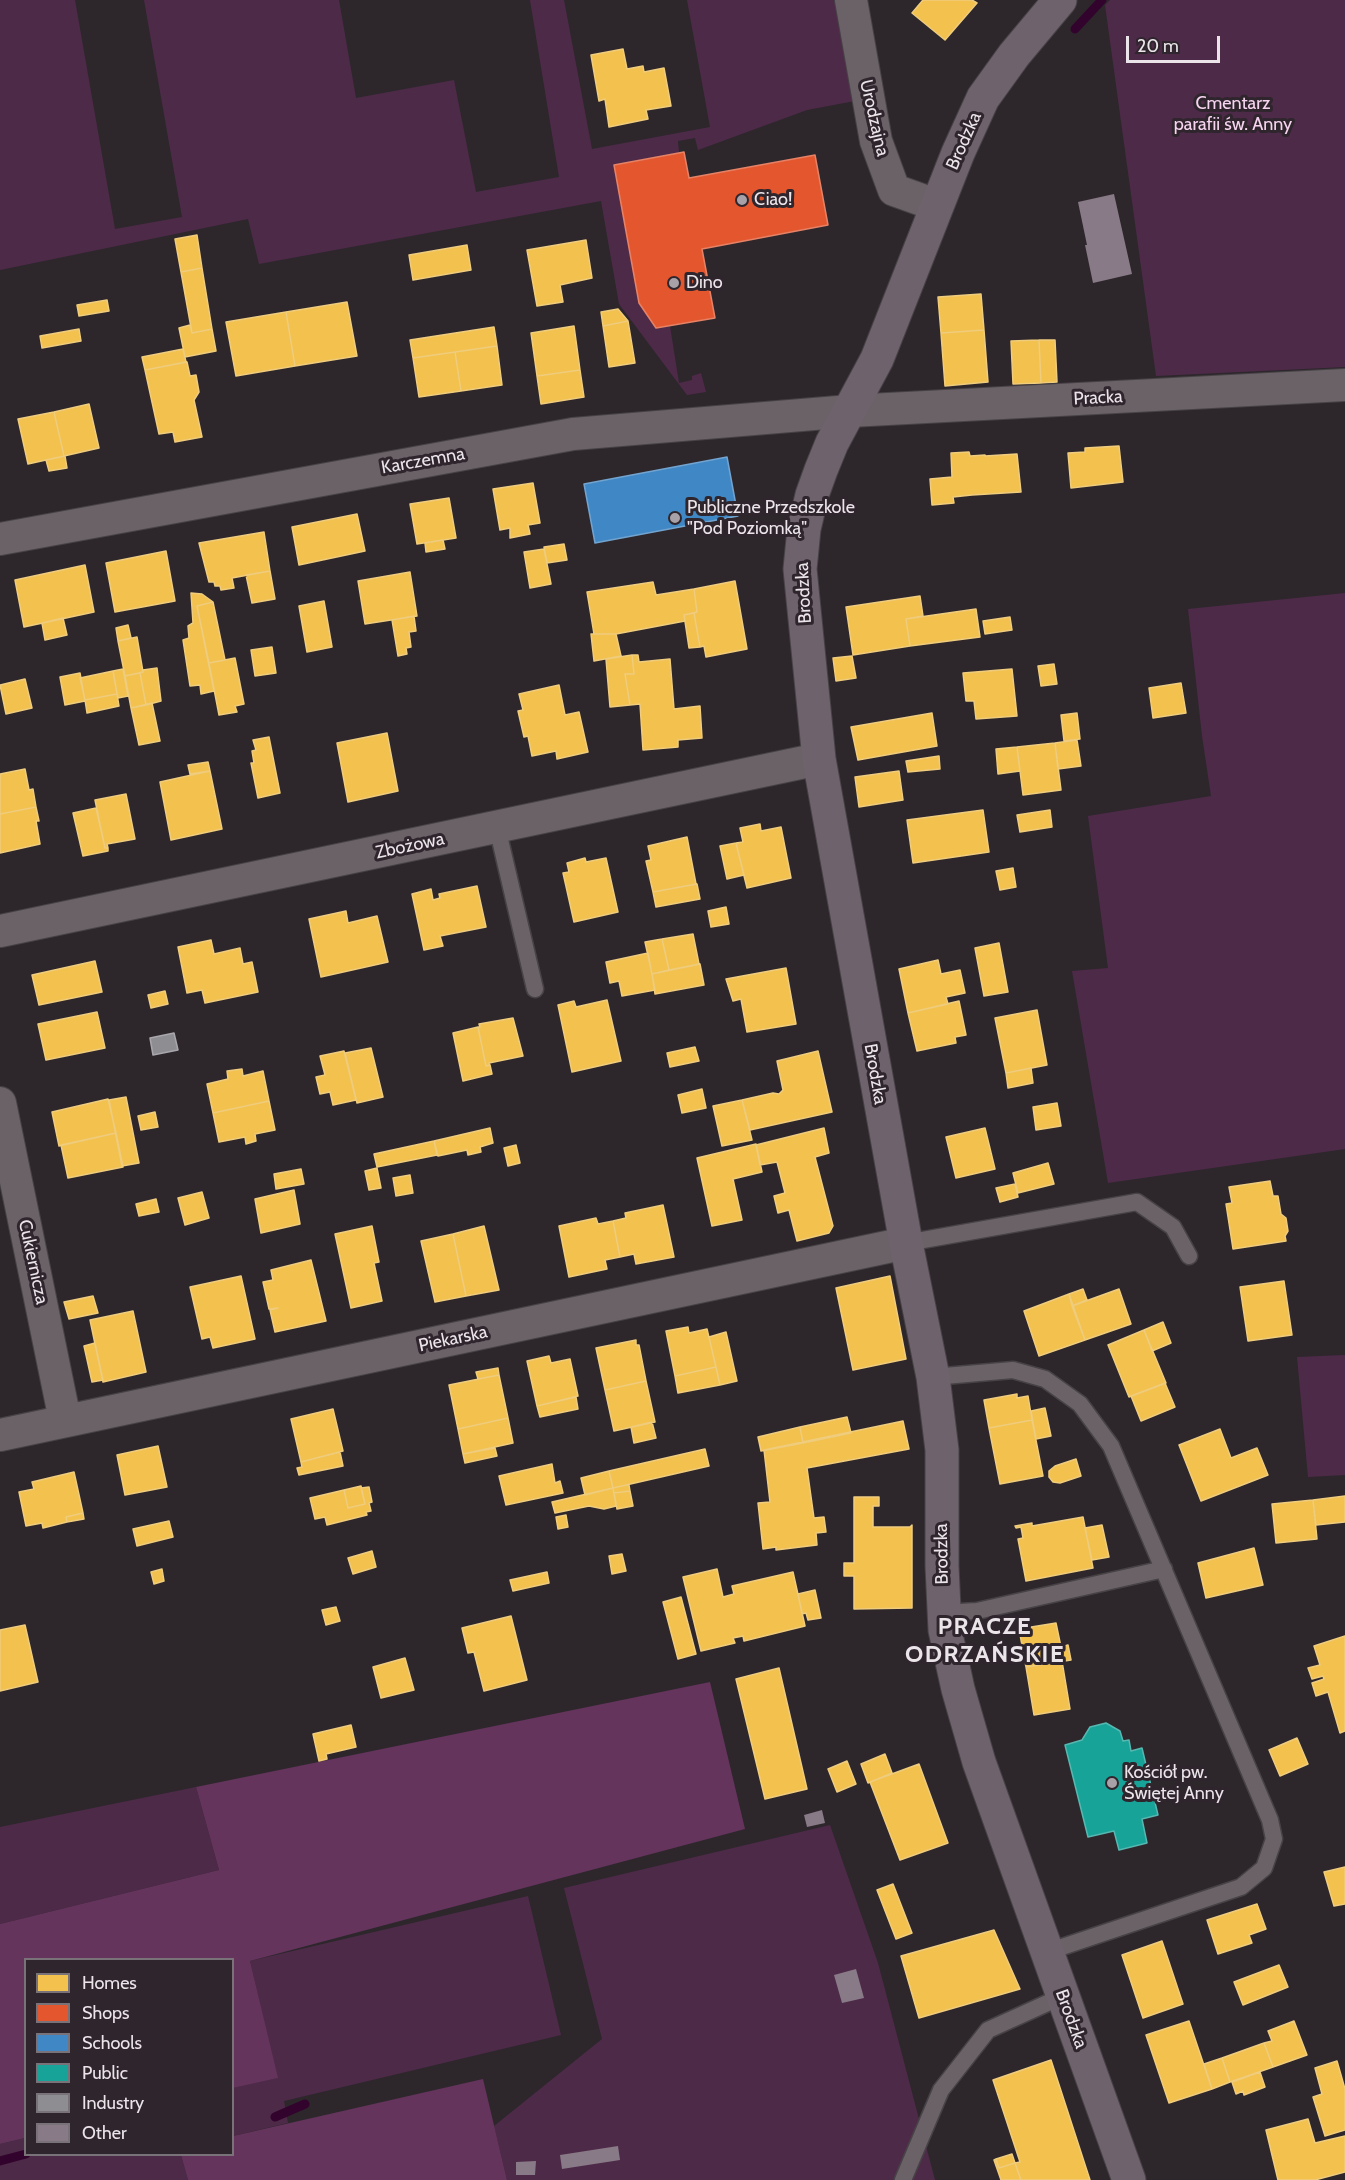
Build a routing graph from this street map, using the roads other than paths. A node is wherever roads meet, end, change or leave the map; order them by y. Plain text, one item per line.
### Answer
1 (851, 0) edge
2 (1060, 0) edge
3 (936, 205) junction
4 (1345, 386) edge
5 (850, 411) junction
6 (0, 539) edge
7 (819, 759) junction
8 (497, 827) junction
9 (0, 931) edge
10 (535, 989) dead end
11 (0, 1103) edge
12 (906, 1243) junction
13 (1189, 1256) dead end
14 (933, 1377) junction
15 (65, 1420) junction
16 (0, 1435) edge
17 (1164, 1569) junction
18 (943, 1613) junction
19 (1047, 1952) junction
20 (1063, 1996) junction
21 (903, 2180) edge
22 (1129, 2180) edge

1 - 3 street, Urodzajna
2 - 3 street, Brodzka
3 - 5 street, Brodzka
4 - 5 street, Pracka
5 - 6 street, Karczemna
5 - 7 street, Brodzka
7 - 8 street, Zbożowa
7 - 12 street, Brodzka
8 - 9 street, Zbożowa
8 - 10 lane
11 - 15 street, Cukiernicza
12 - 13 lane
12 - 14 street, Brodzka
12 - 15 street, Piekarska
14 - 17 lane
14 - 18 street, Brodzka
15 - 16 street, Piekarska
17 - 18 lane
17 - 19 lane
18 - 19 street, Brodzka
19 - 20 street, Brodzka
20 - 21 lane
20 - 22 street, Brodzka

